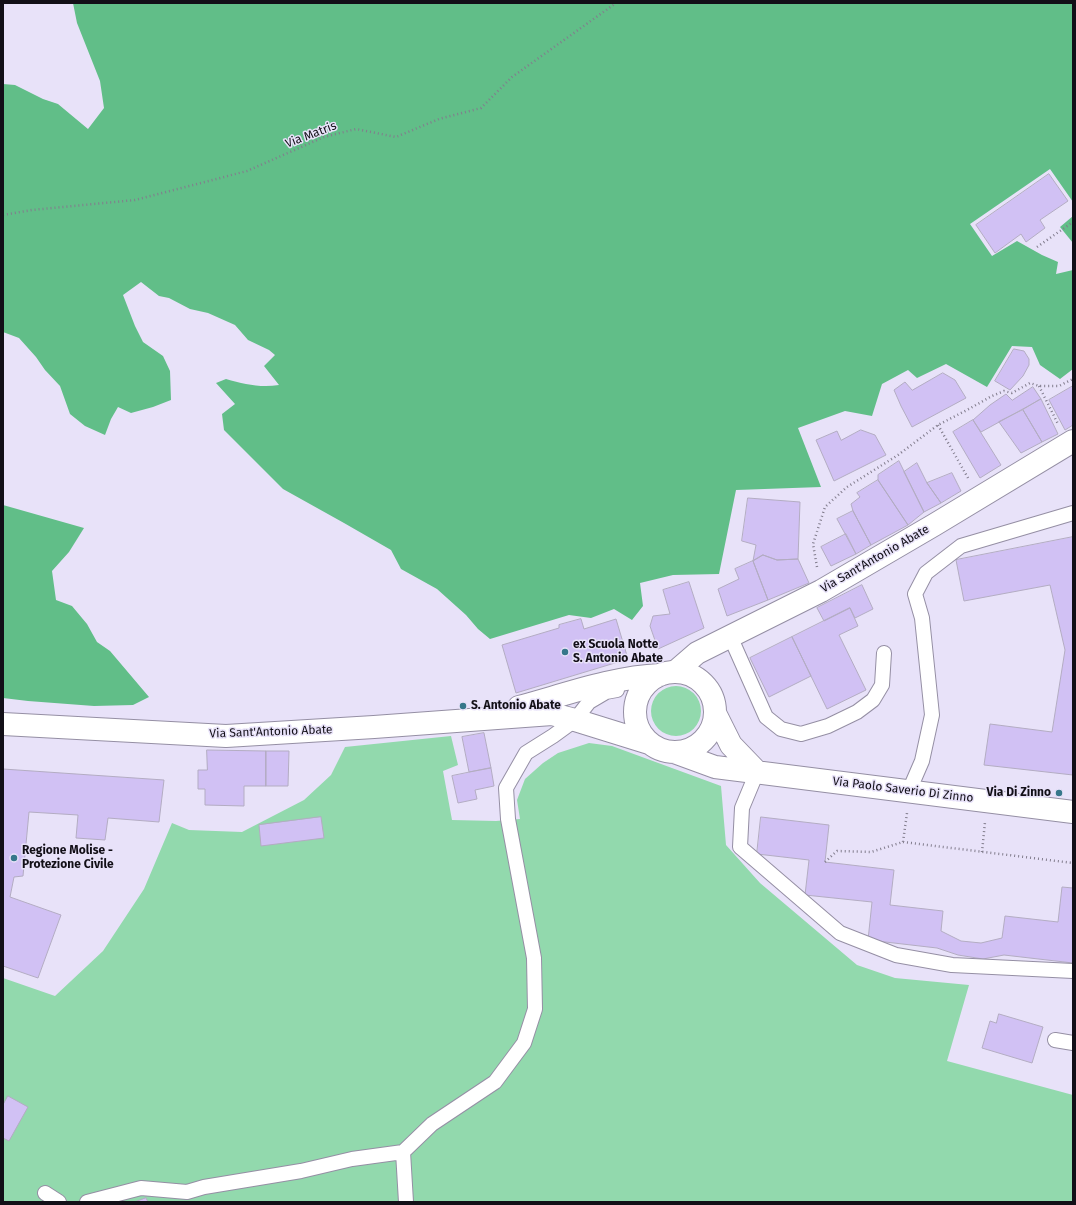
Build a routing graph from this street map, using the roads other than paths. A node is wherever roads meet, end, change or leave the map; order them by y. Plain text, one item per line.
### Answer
1 (1071, 442) edge
2 (1073, 513) edge
3 (730, 636) junction
4 (884, 653) dead end
5 (661, 677) junction
6 (715, 713) junction
7 (575, 720) junction
8 (467, 721) junction
9 (3, 724) edge
10 (649, 743) junction
11 (674, 752) junction
12 (757, 772) junction
13 (909, 791) junction
14 (1073, 812) edge
15 (1073, 971) edge
16 (1055, 1040) dead end
17 (1073, 1043) edge
18 (403, 1152) junction
19 (45, 1193) dead end
20 (59, 1202) edge
21 (87, 1202) edge
22 (406, 1202) edge

1 - 3 street, Via Sant'Antonio Abate
2 - 13 lane
3 - 4 lane
3 - 5 street, Via Sant'Antonio Abate
5 - 6 street
5 - 7 lane
5 - 8 street, Via Sant'Antonio Abate
5 - 10 street
6 - 11 street
6 - 12 street
7 - 8 street, Via Sant'Antonio Abate
7 - 10 street, Via Sant'Antonio Abate
7 - 18 lane
8 - 9 street, Via Sant'Antonio Abate
10 - 11 street
11 - 12 street, Via Paolo Saverio Di Zinno
12 - 13 street, Via Paolo Saverio Di Zinno
12 - 15 lane
13 - 14 street, Via Paolo Saverio Di Zinno
16 - 17 lane
18 - 21 lane
18 - 22 lane
19 - 20 lane

